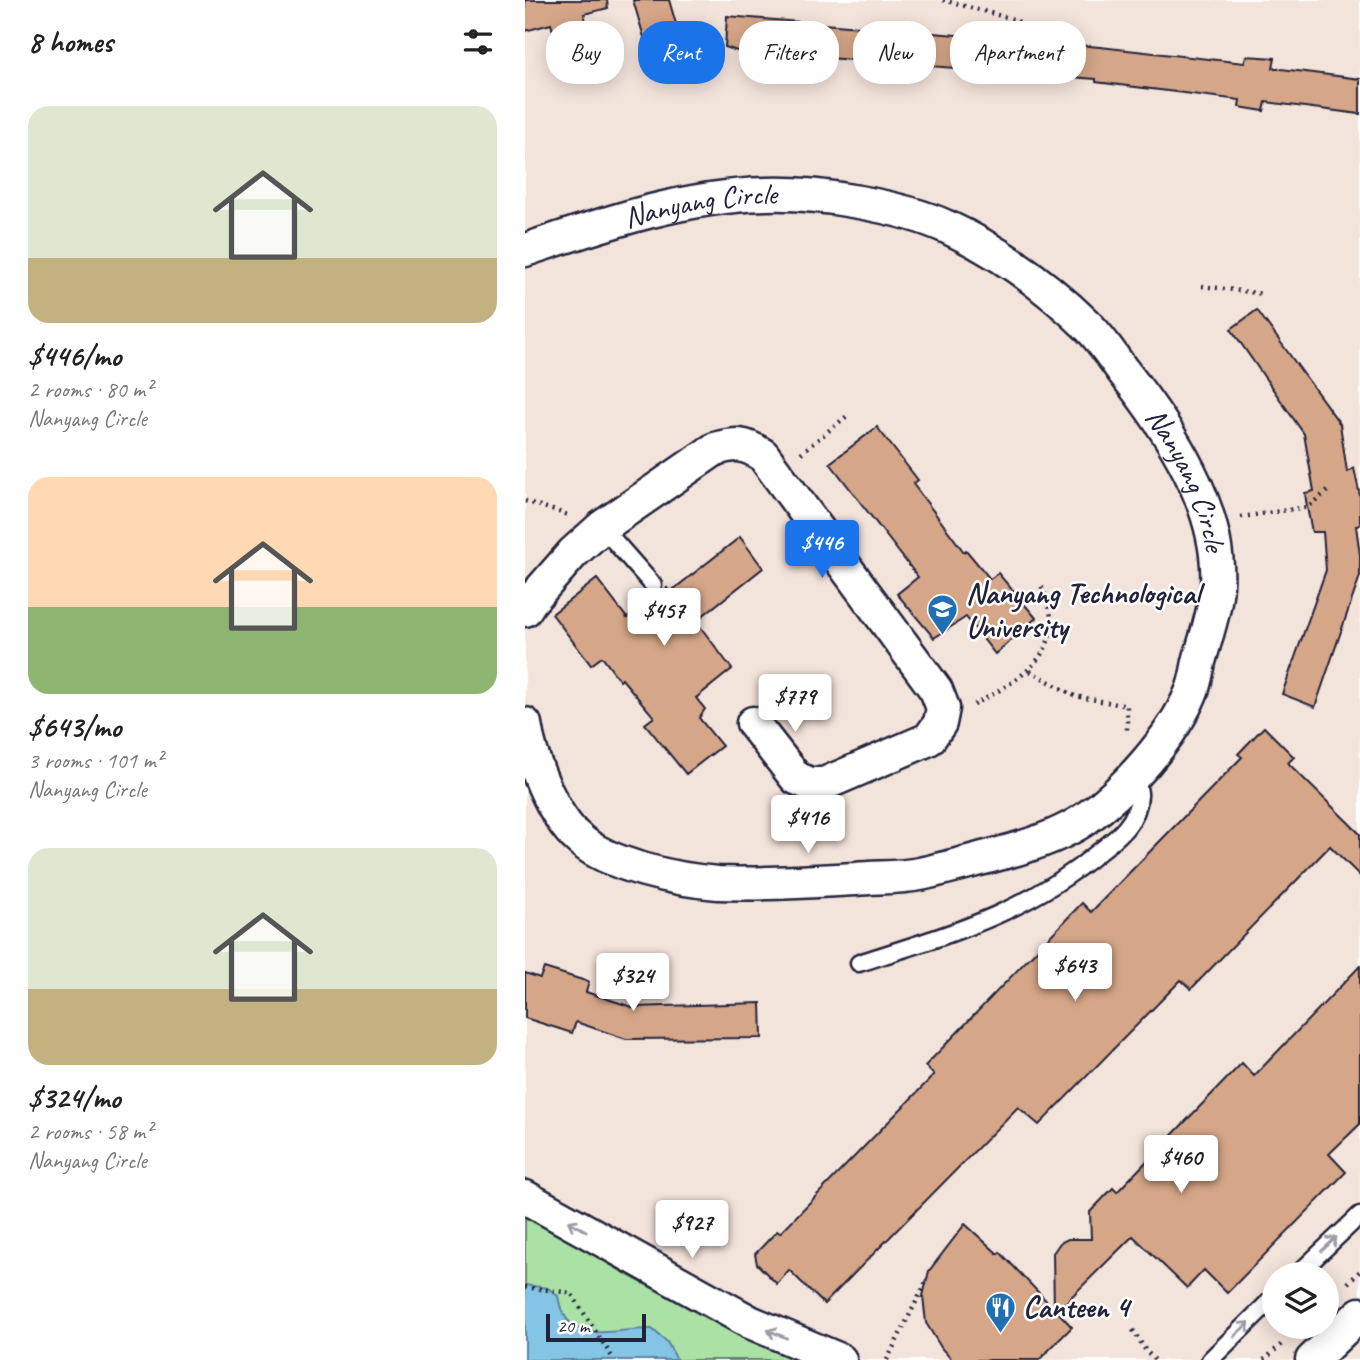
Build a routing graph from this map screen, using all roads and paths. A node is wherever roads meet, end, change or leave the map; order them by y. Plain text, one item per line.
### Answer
1 (943, 0) edge
2 (1017, 21) edge
3 (525, 250) edge
4 (1202, 286) dead end
5 (1264, 294) dead end
6 (847, 416) dead end
7 (776, 473) junction
8 (1328, 491) dead end
9 (1251, 514) dead end
10 (602, 527) junction
11 (653, 585) dead end
12 (1041, 585) dead end
13 (525, 610) edge
14 (1030, 671) junction
15 (943, 708) junction
16 (753, 723) dead end
17 (525, 724) edge
18 (1127, 739) dead end
19 (1134, 776) junction
20 (859, 963) dead end
21 (525, 1197) edge
22 (1360, 1215) edge
23 (1311, 1262) edge
24 (927, 1278) dead end
25 (525, 1287) edge
26 (1262, 1309) edge
27 (1360, 1314) edge
28 (1133, 1330) dead end
29 (614, 1360) edge
30 (840, 1360) edge
31 (887, 1360) edge
32 (1155, 1360) edge
33 (1210, 1360) edge
34 (1312, 1360) edge

1 - 2 path
3 - 19 street, Nanyang Circle
4 - 5 path
6 - 7 path
7 - 10 street
7 - 15 street
8 - 9 path
10 - 11 lane
10 - 13 street
12 - 14 path
14 - 15 path
14 - 18 path
15 - 16 street
17 - 19 street, Nanyang Circle
19 - 20 lane
30 -> 21 street
23 -> 22 lane
24 - 31 path
25 - 29 path
33 -> 26 lane
27 - 34 street
28 - 32 path

